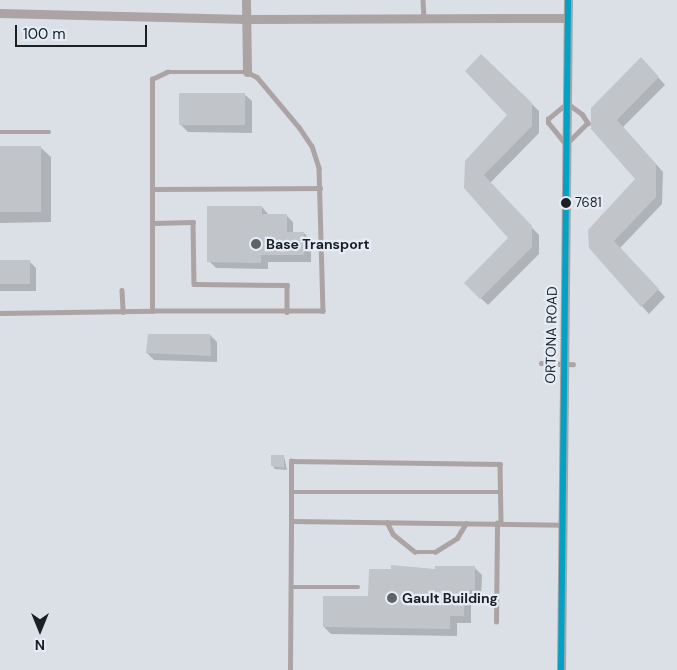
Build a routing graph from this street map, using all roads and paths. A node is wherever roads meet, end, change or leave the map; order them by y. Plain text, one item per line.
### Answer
1 (246, 0) edge
2 (424, 0) edge
3 (568, 0) edge
4 (0, 13) edge
5 (567, 18) junction
6 (246, 19) junction
7 (424, 19) junction
8 (248, 72) junction
9 (566, 103) junction
10 (0, 132) edge
11 (49, 132) dead end
12 (566, 144) junction
13 (320, 188) junction
14 (153, 189) junction
15 (153, 222) junction
16 (122, 290) dead end
17 (152, 311) junction
18 (123, 312) junction
19 (287, 312) junction
20 (0, 313) edge
21 (541, 363) dead end
22 (569, 363) junction
23 (291, 492) junction
24 (500, 492) junction
25 (291, 521) junction
26 (387, 522) junction
27 (466, 523) junction
28 (499, 523) junction
29 (563, 525) junction
30 (291, 587) junction
31 (358, 588) dead end
32 (496, 622) dead end
33 (290, 670) edge
34 (561, 670) edge

1 - 6 street
2 - 7 lane
3 - 5 street, ORTONA ROAD
4 - 6 street
5 - 7 street
5 - 9 street, ORTONA ROAD
6 - 7 street
6 - 8 street
8 - 13 lane
8 - 14 lane
9 - 12 street, ORTONA ROAD
9 - 12 lane
9 - 12 lane
10 - 11 lane
12 - 22 street, ORTONA ROAD
13 - 14 lane
13 - 19 lane
14 - 15 lane
15 - 17 lane
15 - 19 lane
16 - 18 lane
17 - 18 lane
17 - 19 lane
18 - 20 lane
21 - 22 lane
22 - 29 street, ORTONA ROAD
23 - 24 lane
23 - 24 lane
23 - 25 lane
24 - 28 lane
25 - 26 lane
25 - 30 lane
26 - 27 lane
26 - 27 lane
27 - 28 lane
28 - 29 lane
28 - 32 lane
29 - 34 street, ORTONA ROAD
30 - 31 lane
30 - 33 lane

